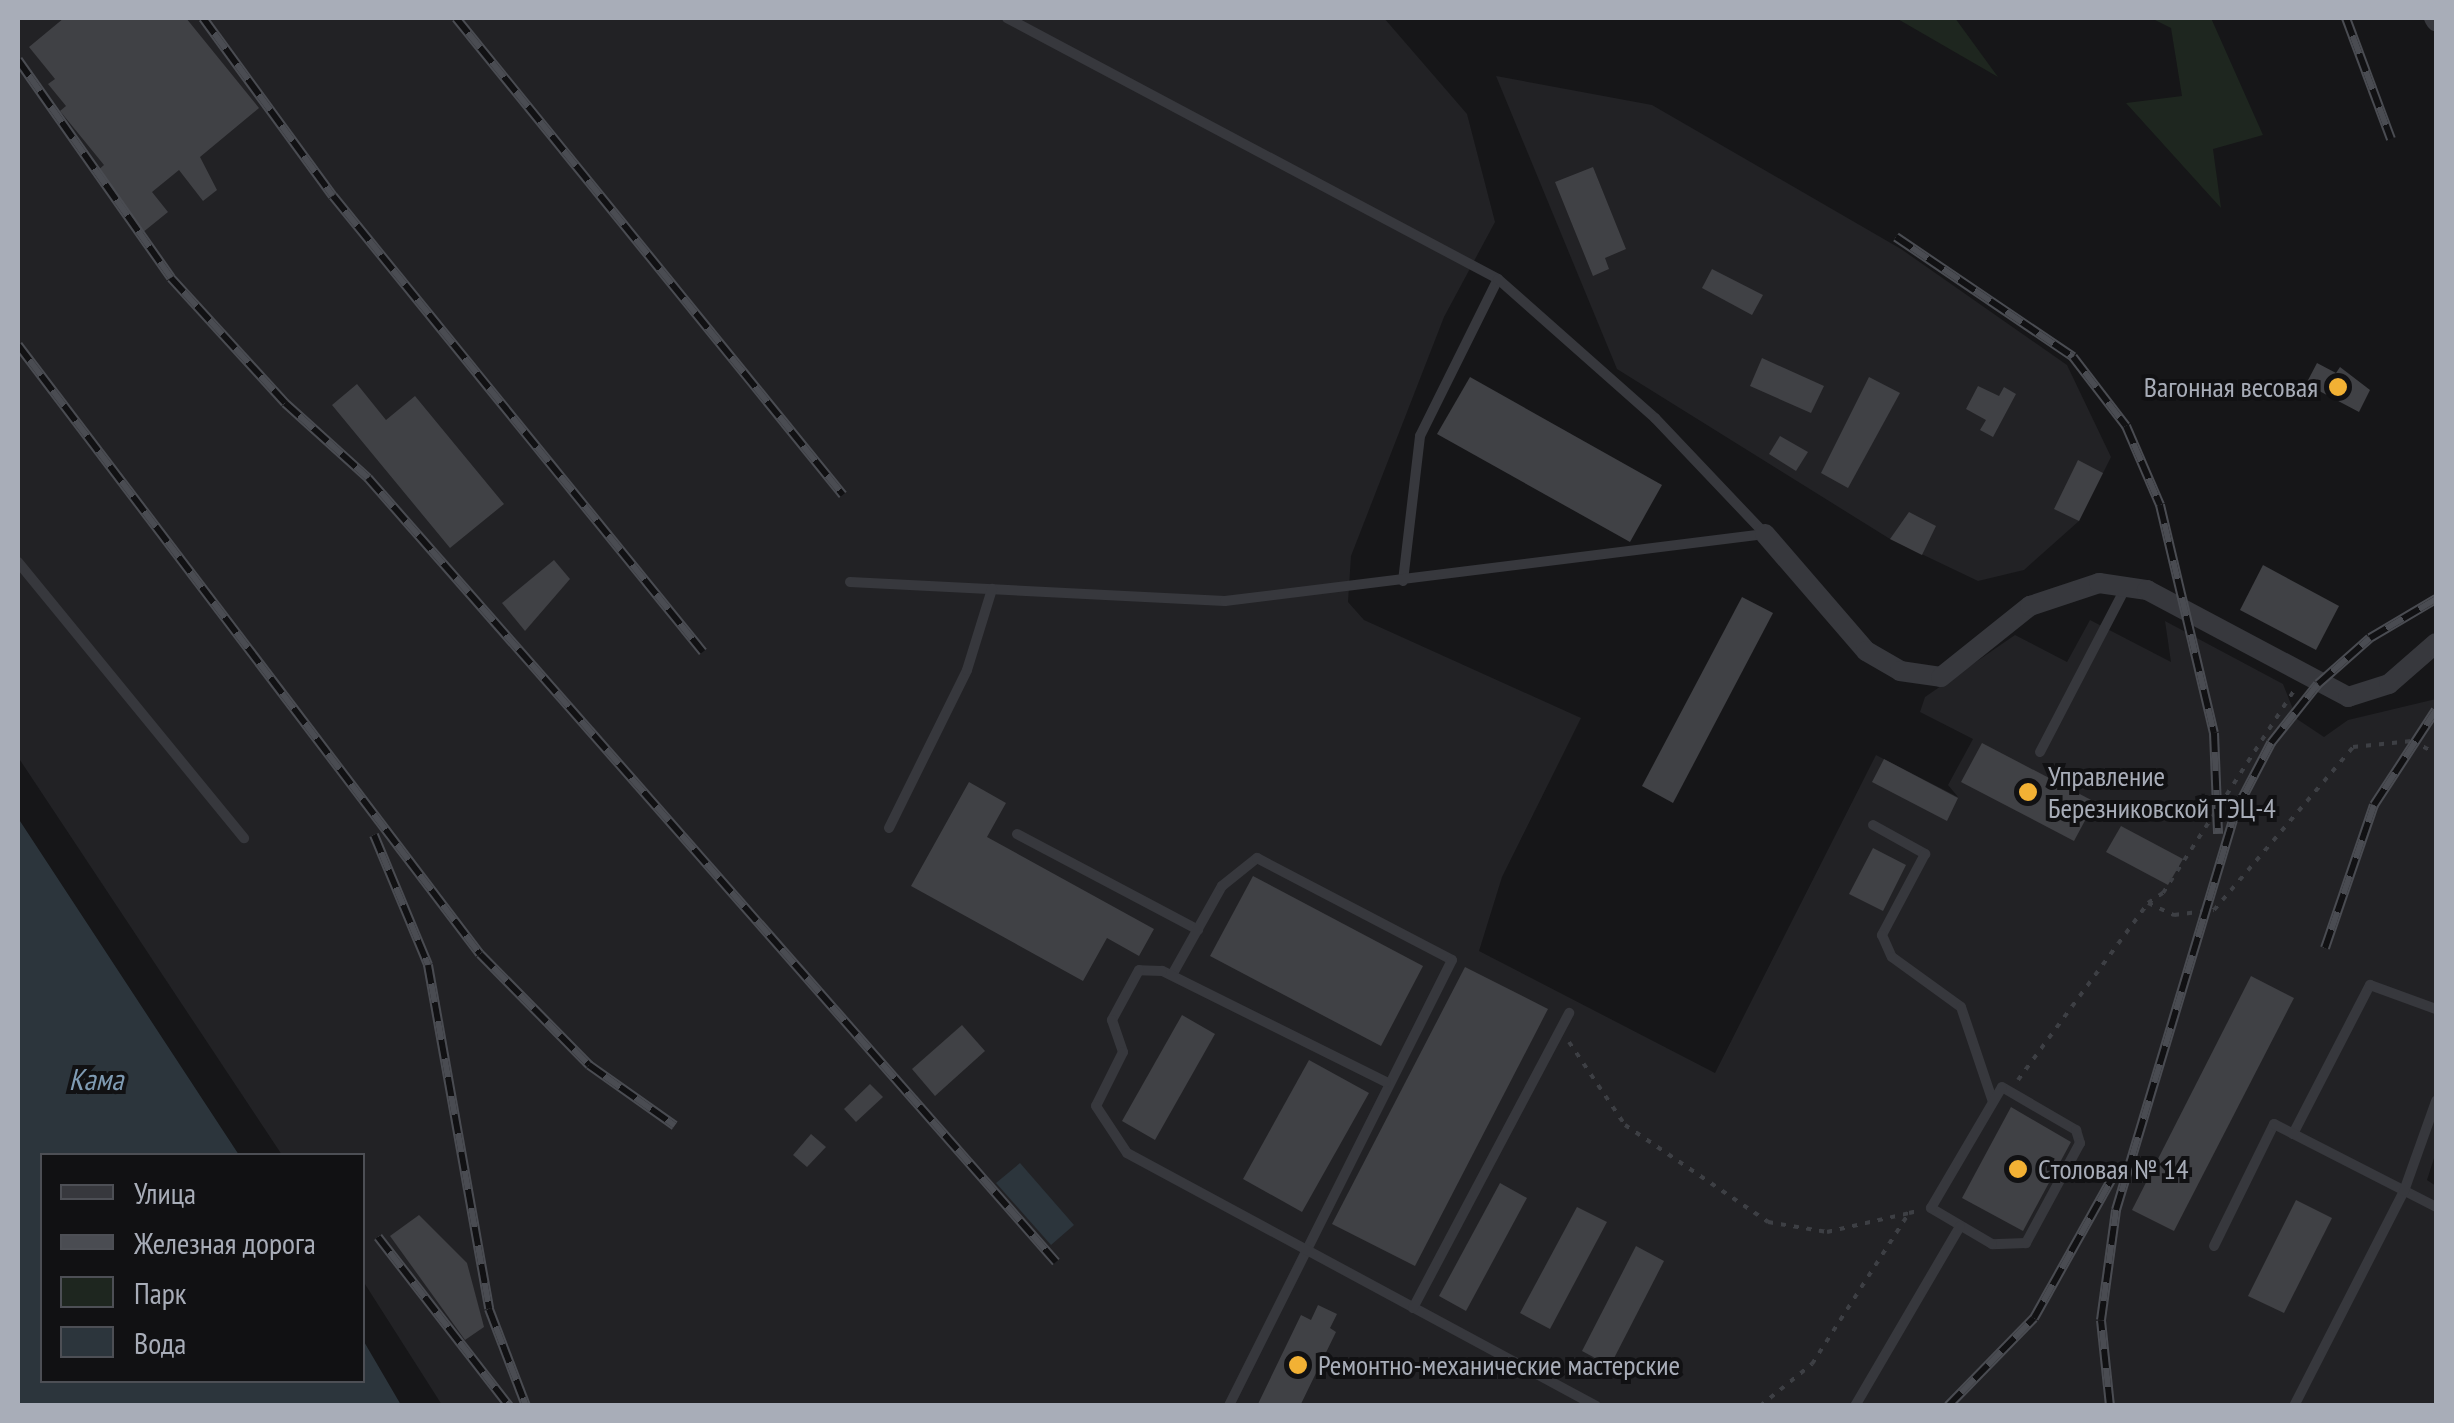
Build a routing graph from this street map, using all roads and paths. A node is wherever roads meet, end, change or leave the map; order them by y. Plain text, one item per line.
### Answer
1 (1007, 18) edge
2 (1498, 279) junction
3 (1765, 534) junction
4 (18, 562) edge
5 (1403, 581) junction
6 (850, 582) dead end
7 (2126, 587) junction
8 (992, 589) junction
9 (2436, 643) edge
10 (2304, 675) junction
11 (2040, 752) dead end
12 (2436, 753) edge
13 (1872, 825) dead end
14 (888, 828) dead end
15 (1017, 834) dead end
16 (244, 838) dead end
17 (2148, 903) junction
18 (1198, 930) junction
19 (1172, 975) junction
20 (2436, 1009) edge
21 (1569, 1014) dead end
22 (1560, 1030) junction
23 (1386, 1082) junction
24 (2010, 1092) junction
25 (1993, 1102) junction
26 (2436, 1102) edge
27 (2293, 1134) junction
28 (2404, 1191) junction
29 (1931, 1208) junction
30 (2436, 1208) edge
31 (1909, 1212) junction
32 (1960, 1226) junction
33 (2214, 1246) dead end
34 (1306, 1250) junction
35 (1413, 1308) junction
36 (1229, 1406) edge
37 (1596, 1406) edge
38 (1760, 1406) edge
39 (1855, 1406) edge
40 (2294, 1406) edge

1 - 2 lane
2 - 3 lane
2 - 5 lane
3 - 5 lane
3 - 7 street
4 - 16 lane
5 - 8 lane
6 - 8 lane
7 - 10 street
7 - 11 lane
8 - 14 lane
9 - 10 street
10 - 17 path
12 - 17 path
13 - 25 lane
15 - 18 lane
17 - 24 path
18 - 19 lane
18 - 23 lane
19 - 23 lane
19 - 34 lane
20 - 27 lane
21 - 22 lane
22 - 31 path
22 - 35 lane
23 - 34 lane
24 - 25 lane
24 - 32 lane
25 - 29 lane
26 - 28 lane
27 - 28 lane
27 - 33 lane
28 - 30 lane
28 - 40 lane
29 - 31 path
29 - 32 lane
31 - 38 path
32 - 39 lane
34 - 35 lane
34 - 36 lane
35 - 37 lane

